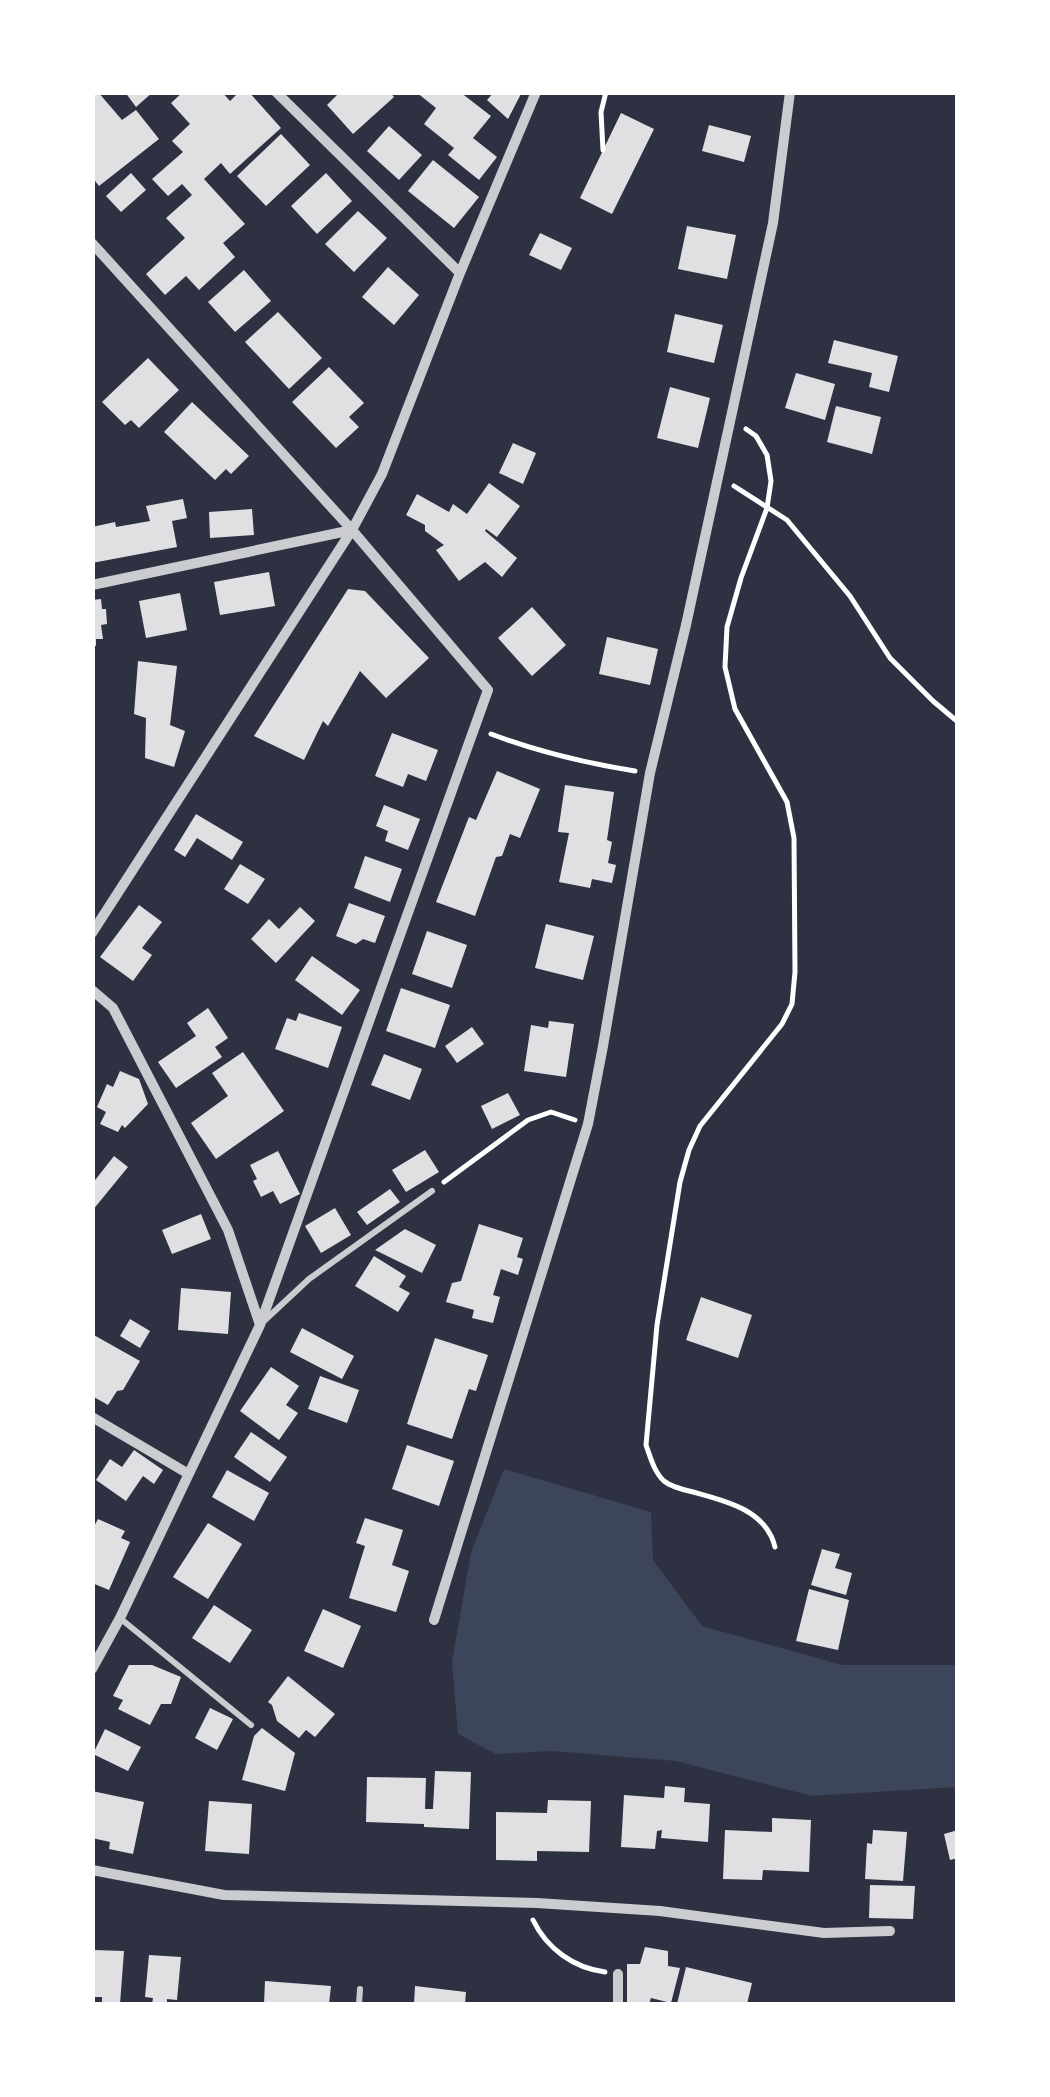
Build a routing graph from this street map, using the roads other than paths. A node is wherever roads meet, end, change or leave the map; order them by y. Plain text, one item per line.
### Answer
1 (276, 92) edge
2 (536, 92) edge
3 (790, 92) edge
4 (92, 244) edge
5 (460, 273) junction
6 (352, 530) junction
7 (92, 585) edge
8 (92, 933) edge
9 (92, 990) edge
10 (432, 1190) road end
11 (260, 1325) junction
12 (92, 1417) edge
13 (187, 1473) junction
14 (120, 1618) junction
15 (434, 1620) dead end
16 (92, 1669) edge
17 (251, 1725) dead end
18 (92, 1870) edge
19 (890, 1932) dead end
20 (618, 1974) road end
21 (360, 1990) dead end
22 (359, 2004) edge
23 (618, 2004) edge

1 - 5 street
2 - 5 street
3 - 15 street
4 - 6 street
5 - 6 street
6 - 7 street
6 - 8 street
6 - 11 street
9 - 11 street
10 - 11 lane
11 - 13 street
12 - 13 street
13 - 14 street
14 - 16 street
14 - 17 lane
18 - 19 street
20 - 23 street
21 - 22 lane

